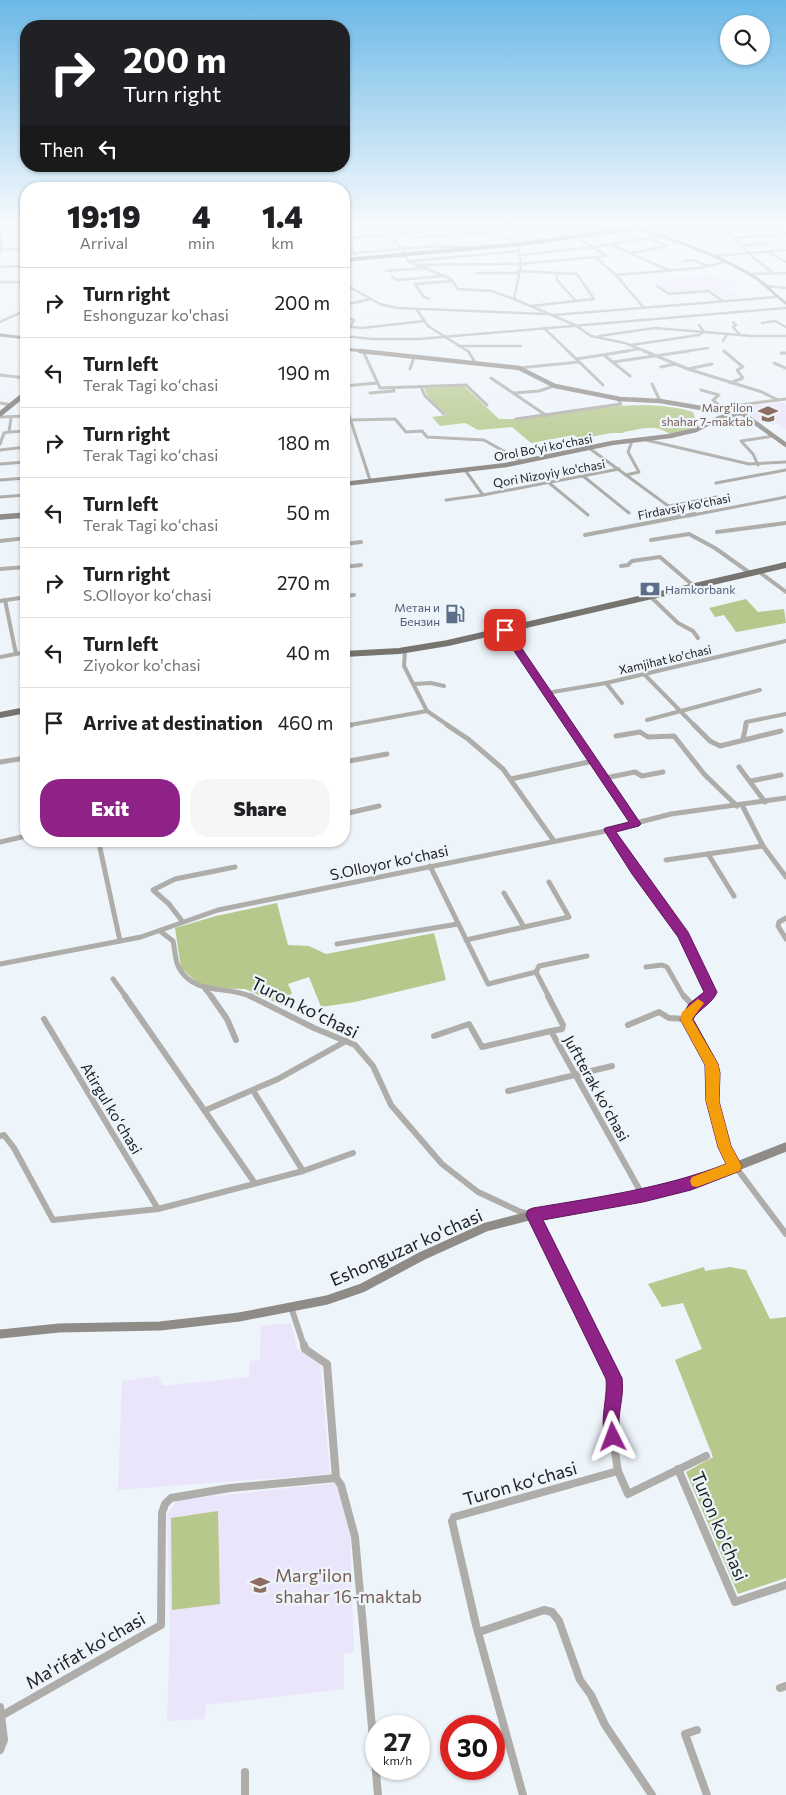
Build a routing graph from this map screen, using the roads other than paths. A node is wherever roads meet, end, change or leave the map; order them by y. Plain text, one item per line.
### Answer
1 (401, 308) edge
2 (535, 308) edge
3 (634, 308) edge
4 (786, 308) edge
5 (417, 310) junction
6 (20, 313) edge
7 (547, 314) junction
8 (551, 315) junction
9 (350, 319) edge
10 (424, 321) junction
11 (0, 322) edge
12 (733, 322) dead end
13 (762, 322) dead end
14 (575, 325) junction
15 (699, 325) dead end
16 (350, 327) joint
17 (786, 327) edge
18 (544, 328) junction
19 (704, 332) junction
20 (0, 334) edge
21 (727, 334) junction
22 (740, 335) junction
23 (350, 336) edge
24 (784, 336) edge
25 (20, 337) edge
26 (442, 337) junction
27 (596, 337) junction
28 (786, 340) edge
29 (723, 342) dead end
30 (630, 345) junction
31 (458, 346) junction
32 (521, 346) dead end
33 (708, 348) dead end
34 (639, 349) junction
35 (350, 350) edge
36 (363, 351) junction
37 (724, 351) dead end
38 (786, 352) edge
39 (781, 353) dead end
40 (605, 356) junction
41 (655, 356) junction
42 (414, 357) junction
43 (576, 359) junction
44 (476, 362) junction
45 (579, 362) junction
46 (613, 362) junction
47 (774, 363) dead end
48 (676, 364) junction
49 (712, 364) dead end
50 (661, 367) dead end
51 (519, 368) junction
52 (786, 368) edge
53 (410, 369) dead end
54 (688, 369) junction
55 (0, 375) edge
56 (630, 376) dead end
57 (20, 377) edge
58 (491, 378) dead end
59 (378, 384) junction
60 (652, 384) dead end
61 (729, 384) junction
62 (603, 385) dead end
63 (350, 386) edge
64 (554, 386) junction
65 (421, 387) junction
66 (393, 388) junction
67 (701, 390) dead end
68 (370, 393) dead end
69 (514, 393) junction
70 (20, 398) edge
71 (617, 398) junction
72 (786, 399) edge
73 (778, 400) junction
74 (660, 401) junction
75 (0, 403) edge
76 (12, 405) junction
77 (487, 406) dead end
78 (732, 406) junction
79 (721, 407) junction
80 (741, 413) junction
81 (444, 414) dead end
82 (0, 415) edge
83 (547, 416) junction
84 (20, 417) edge
85 (11, 418) junction
86 (350, 420) joint
87 (516, 420) dead end
88 (20, 431) edge
89 (9, 432) junction
90 (774, 436) junction
91 (646, 440) junction
92 (632, 441) junction
93 (0, 444) edge
94 (786, 445) edge
95 (20, 448) edge
96 (590, 448) junction
97 (0, 450) edge
98 (20, 462) edge
99 (523, 462) junction
100 (786, 462) edge
101 (0, 464) edge
102 (758, 465) junction
103 (765, 465) junction
104 (619, 469) junction
105 (465, 470) junction
106 (786, 470) edge
107 (776, 472) junction
108 (626, 475) junction
109 (583, 476) junction
110 (20, 478) edge
111 (0, 480) edge
112 (370, 480) junction
113 (548, 482) junction
114 (350, 483) edge
115 (716, 483) dead end
116 (20, 495) edge
117 (483, 495) junction
118 (786, 496) edge
119 (0, 497) edge
120 (717, 497) dead end
121 (446, 500) dead end
122 (669, 506) junction
123 (629, 513) dead end
124 (588, 515) dead end
125 (20, 516) edge
126 (683, 516) junction
127 (0, 518) edge
128 (785, 524) edge
129 (716, 532) dead end
130 (585, 535) dead end
131 (20, 539) edge
132 (651, 540) dead end
133 (0, 541) edge
134 (361, 542) dead end
135 (350, 543) edge
136 (360, 565) dead end
137 (786, 565) edge
138 (350, 566) edge
139 (621, 566) dead end
140 (20, 567) edge
141 (0, 569) edge
142 (758, 571) junction
143 (750, 573) junction
144 (695, 587) junction
145 (786, 592) edge
146 (350, 595) edge
147 (354, 595) dead end
148 (652, 597) junction
149 (20, 598) edge
150 (2, 600) edge
151 (505, 630) junction
152 (698, 638) dead end
153 (786, 642) edge
154 (406, 650) junction
155 (20, 653) edge
156 (16, 654) junction
157 (350, 654) edge
158 (0, 657) edge
159 (644, 674) junction
160 (606, 683) junction
161 (415, 684) junction
162 (444, 686) dead end
163 (760, 690) dead end
164 (547, 692) junction
165 (622, 703) dead end
166 (427, 710) junction
167 (20, 711) edge
168 (679, 711) junction
169 (786, 714) edge
170 (0, 715) edge
171 (647, 720) dead end
172 (350, 725) edge
173 (781, 731) dead end
174 (616, 736) dead end
175 (743, 739) junction
176 (387, 754) dead end
177 (20, 759) edge
178 (350, 761) edge
179 (593, 761) junction
180 (0, 762) edge
181 (739, 767) dead end
182 (662, 772) dead end
183 (781, 775) dead end
184 (605, 778) junction
185 (511, 779) junction
186 (751, 781) junction
187 (786, 798) edge
188 (765, 802) junction
189 (740, 805) junction
190 (379, 806) dead end
191 (350, 813) edge
192 (636, 824) junction
193 (609, 830) junction
194 (20, 837) edge
195 (554, 841) junction
196 (0, 842) edge
197 (763, 846) junction
198 (100, 848) dead end
199 (708, 854) junction
200 (666, 860) dead end
201 (430, 866) junction
202 (236, 867) dead end
203 (786, 877) edge
204 (549, 882) dead end
205 (504, 893) dead end
206 (734, 896) dead end
207 (786, 918) edge
208 (182, 921) junction
209 (458, 924) junction
210 (524, 927) junction
211 (160, 931) junction
212 (786, 939) edge
213 (466, 940) junction
214 (120, 941) junction
215 (337, 944) dead end
216 (588, 956) dead end
217 (0, 964) edge
218 (646, 967) dead end
219 (536, 972) junction
220 (113, 978) dead end
221 (204, 989) junction
222 (694, 1007) junction
223 (44, 1019) dead end
224 (686, 1019) junction
225 (628, 1025) dead end
226 (551, 1031) junction
227 (434, 1036) dead end
228 (236, 1040) dead end
229 (346, 1041) junction
230 (612, 1066) dead end
231 (576, 1073) junction
232 (508, 1091) dead end
233 (254, 1092) junction
234 (206, 1110) junction
235 (0, 1136) edge
236 (786, 1147) edge
237 (353, 1153) dead end
238 (735, 1166) junction
239 (303, 1170) junction
240 (254, 1182) junction
241 (643, 1196) junction
242 (158, 1209) junction
243 (533, 1215) junction
244 (786, 1234) edge
245 (291, 1307) junction
246 (0, 1334) edge
247 (706, 1456) dead end
248 (678, 1469) junction
249 (618, 1471) junction
250 (336, 1478) junction
251 (786, 1585) edge
252 (479, 1632) junction
253 (1, 1712) edge
254 (697, 1730) dead end
255 (0, 1750) edge
256 (245, 1772) dead end
257 (245, 1795) edge
258 (378, 1795) edge
259 (523, 1795) edge
260 (652, 1795) edge
261 (707, 1795) edge

1 - 5 street
2 - 7 street
3 - 8 street
4 - 14 street
5 - 7 street
5 - 10 street
6 - 11 street
7 - 8 street
8 - 14 street
9 - 16 street
10 - 16 street
10 - 26 street
12 - 22 street
13 - 17 street
14 - 18 street
14 - 27 street
15 - 19 street
18 - 26 street
18 - 43 street
19 - 21 street
19 - 27 street
19 - 30 street
20 - 25 street
21 - 22 street
21 - 29 street
22 - 24 street
23 - 26 street
24 - 28 street
26 - 31 street
27 - 30 street
30 - 34 street
31 - 32 street
31 - 44 street
33 - 41 street
34 - 40 street
34 - 41 street
35 - 36 street
36 - 42 street
36 - 59 street
37 - 61 street
38 - 39 street
40 - 43 street
40 - 46 street
41 - 46 street
41 - 48 street
42 - 44 street
42 - 53 street
43 - 45 street
44 - 51 street
45 - 51 street
45 - 62 street
46 - 56 street
47 - 52 street
48 - 50 street
48 - 54 street
49 - 54 street
51 - 64 street
54 - 61 street
55 - 57 street
58 - 69 street
59 - 63 street
59 - 66 street
60 - 74 street
61 - 73 street
64 - 69 street
64 - 71 street
65 - 66 street
65 - 77 street
65 - 81 street
66 - 68 street
67 - 79 street
69 - 83 street
70 - 76 main road
71 - 74 street
71 - 83 street
72 - 73 street
73 - 78 street
74 - 79 street
75 - 76 street
76 - 82 main road
78 - 79 street
78 - 80 street
80 - 90 street
80 - 91 street, Orol Boʻyi koʻchasi
82 - 85 street
83 - 87 street
84 - 85 street
85 - 89 street
86 - 99 street
86 - 112 street
88 - 89 street
89 - 93 street
90 - 94 street
90 - 102 street
91 - 92 street, Orol Boʻyi koʻchasi
91 - 102 street
92 - 96 street, Orol Boʻyi koʻchasi
92 - 108 street
95 - 97 street
96 - 99 street, Orol Boʻyi koʻchasi
96 - 104 street
98 - 101 street
99 - 105 street, Orol Boʻyi koʻchasi
100 - 103 street
102 - 103 street
103 - 107 street
104 - 108 street
104 - 109 street, Qori Nizoyiy ko'chasi
105 - 112 street, Orol Boʻyi koʻchasi
105 - 117 street, Qori Nizoyiy ko'chasi
106 - 107 street
107 - 115 street
108 - 122 street
109 - 113 street, Qori Nizoyiy ko'chasi
109 - 123 street
110 - 111 street
112 - 114 street, Orol Boʻyi koʻchasi
113 - 117 street, Qori Nizoyiy ko'chasi
113 - 124 street
116 - 119 street
117 - 121 street
118 - 126 street, Firdavsiy ko'chasi
120 - 122 street
122 - 126 street
125 - 127 street
126 - 130 street, Firdavsiy ko'chasi
128 - 129 street
131 - 133 street
132 - 143 street
134 - 135 street
136 - 138 street
137 - 142 main road
139 - 144 street
140 - 141 street
142 - 143 main road
142 - 145 street
143 - 144 main road
144 - 148 main road
146 - 147 street
148 - 151 main road
148 - 152 street
149 - 150 street
150 - 156 street
151 - 154 main road
151 - 164 street
153 - 159 street, Xamjihat ko'chasi
154 - 157 main road
154 - 161 street
155 - 156 street
156 - 158 street
159 - 160 street, Xamjihat ko'chasi
159 - 168 street
160 - 164 street, Xamjihat ko'chasi
160 - 165 street
161 - 162 street
161 - 166 street
163 - 168 street
164 - 179 street
166 - 172 street
166 - 185 street
167 - 170 main road
168 - 171 street
168 - 175 street
169 - 175 street
173 - 175 street
174 - 189 street
176 - 178 street
177 - 180 street
179 - 184 street
179 - 185 street
181 - 186 street
182 - 184 street
183 - 186 street
184 - 192 street
185 - 195 street
186 - 188 street
187 - 188 street, S.Olloyor koʻchasi
188 - 189 street, S.Olloyor koʻchasi
189 - 192 street, S.Olloyor koʻchasi
189 - 197 street
190 - 191 street
192 - 193 street, S.Olloyor koʻchasi
193 - 195 street, S.Olloyor koʻchasi
193 - 222 street
194 - 196 street
195 - 201 street, S.Olloyor koʻchasi
197 - 199 street
197 - 203 street
198 - 214 street
199 - 200 street
199 - 206 street
201 - 208 street, S.Olloyor koʻchasi
201 - 209 street
202 - 208 street
204 - 210 street
205 - 210 street
207 - 212 street
208 - 211 street, S.Olloyor koʻchasi
209 - 213 street
209 - 215 street
210 - 213 street
211 - 214 street, S.Olloyor koʻchasi
211 - 221 street
213 - 219 street
214 - 217 street, S.Olloyor koʻchasi
216 - 219 street
218 - 222 street
219 - 226 street, Juftterak koʻchasi
220 - 234 street
221 - 228 street
221 - 229 street, Turon koʻchasi
222 - 224 street
223 - 242 street, Atirgul koʻchasi
224 - 225 street
224 - 238 street
226 - 227 street
226 - 231 street, Juftterak koʻchasi
229 - 233 street
229 - 243 street, Turon koʻchasi
230 - 231 street
231 - 232 street
231 - 241 street, Juftterak koʻchasi
233 - 234 street
233 - 239 street
234 - 240 street
235 - 242 street
236 - 238 street, Eshonguzar ko'chasi
237 - 239 street
238 - 241 street, Eshonguzar ko'chasi
238 - 244 street
239 - 240 street
240 - 242 street
241 - 243 street, Eshonguzar ko'chasi
243 - 245 street, Eshonguzar ko'chasi
243 - 249 street
245 - 246 street, Eshonguzar ko'chasi
245 - 250 street
247 - 248 street, Turon ko'chasi
248 - 249 street, Turon ko'chasi
248 - 251 street, Turon ko'chasi
249 - 252 street, Turon koʻchasi
250 - 253 street, Ma'rifat ko'chasi
250 - 258 street
252 - 259 street, Turon koʻchasi
252 - 260 street
253 - 255 street
254 - 261 street
256 - 257 street

